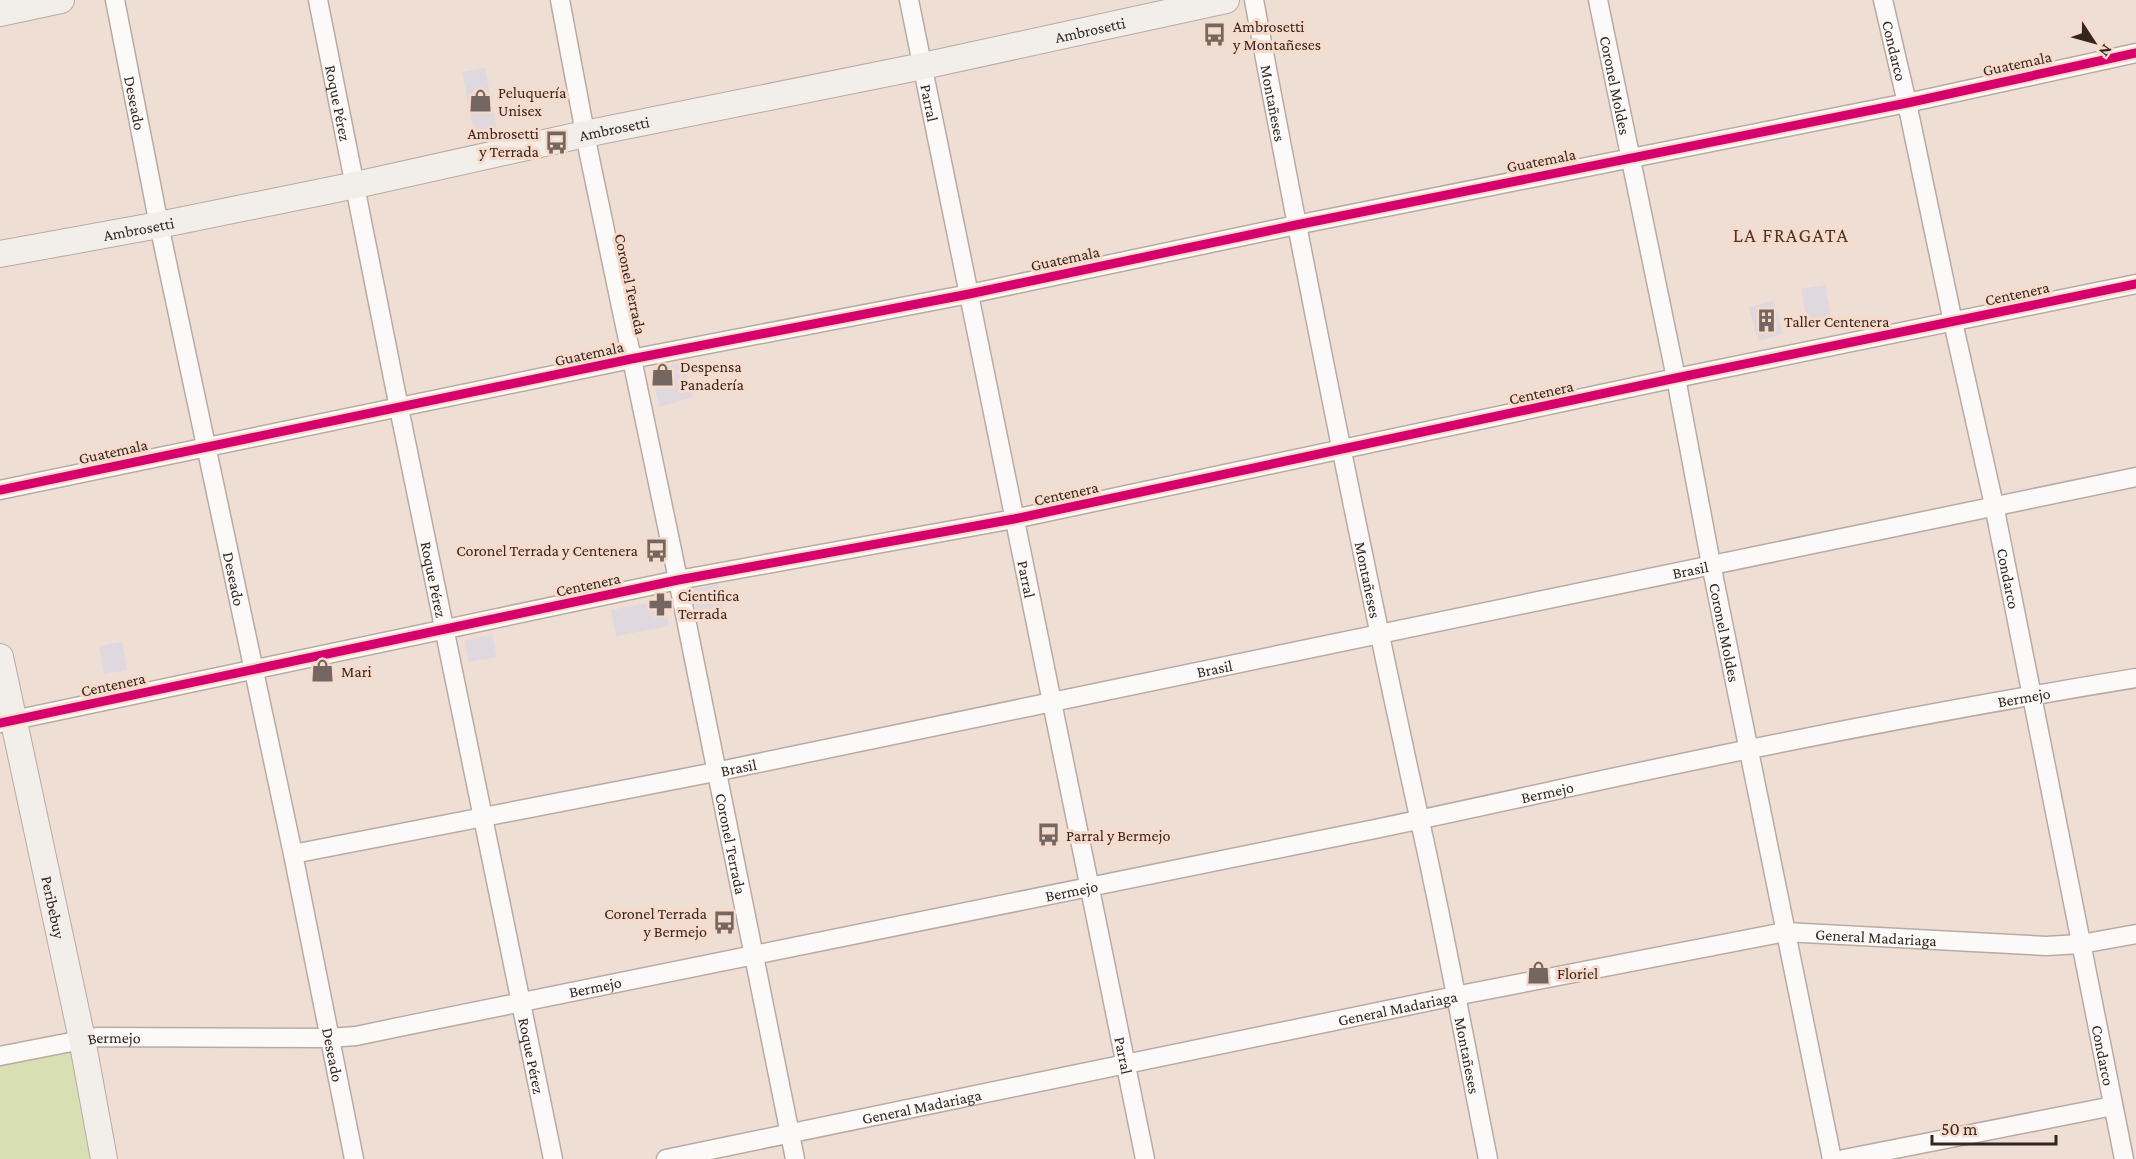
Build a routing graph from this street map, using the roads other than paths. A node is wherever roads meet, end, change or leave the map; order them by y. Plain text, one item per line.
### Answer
1 (61, 0) edge
2 (116, 0) edge
3 (318, 0) edge
4 (560, 0) edge
5 (909, 0) edge
6 (1227, 0) edge
7 (1254, 0) edge
8 (1598, 0) edge
9 (1883, 0) edge
10 (0, 13) edge
11 (2136, 53) edge
12 (923, 66) junction
13 (1908, 103) junction
14 (585, 135) junction
15 (1630, 158) junction
16 (356, 185) junction
17 (159, 225) junction
18 (1296, 225) junction
19 (0, 254) edge
20 (2136, 284) edge
21 (969, 294) junction
22 (1953, 322) junction
23 (631, 359) junction
24 (1676, 378) junction
25 (399, 408) junction
26 (205, 448) junction
27 (1343, 449) junction
28 (2136, 477) edge
29 (0, 490) edge
30 (1994, 505) junction
31 (1014, 519) junction
32 (1711, 564) junction
33 (678, 580) junction
34 (445, 629) junction
35 (1380, 634) junction
36 (0, 657) edge
37 (253, 670) junction
38 (2136, 678) edge
39 (2033, 694) junction
40 (1053, 701) junction
41 (6, 722) edge
42 (1748, 749) junction
43 (715, 772) junction
44 (484, 816) junction
45 (1419, 820) junction
46 (293, 854) junction
47 (1089, 888) junction
48 (1785, 932) junction
49 (2136, 934) edge
50 (2081, 944) junction
51 (754, 953) junction
52 (1455, 996) junction
53 (522, 1001) junction
54 (329, 1038) junction
55 (82, 1039) junction
56 (0, 1056) edge
57 (1126, 1065) junction
58 (2113, 1106) junction
59 (789, 1133) junction
60 (104, 1159) edge
61 (354, 1159) edge
62 (553, 1159) edge
63 (666, 1159) edge
64 (795, 1159) edge
65 (1145, 1159) edge
66 (1488, 1159) edge
67 (1832, 1159) edge
68 (1844, 1159) edge
69 (2124, 1159) edge

1 - 10 street
2 - 17 street, Deseado
3 - 16 street, Roque Pérez
4 - 14 street, Coronel Terrada
5 - 12 street, Parral
6 - 12 street, Ambrosetti
7 - 18 street, Montañeses
8 - 15 street, Coronel Moldes
9 - 13 street, Condarco
11 - 13 street, Guatemala
12 - 14 street, Ambrosetti
12 - 21 street, Parral
13 - 15 street, Guatemala
13 - 22 street, Condarco
14 - 16 street, Ambrosetti
14 - 23 street, Coronel Terrada
15 - 18 street, Guatemala
15 - 24 street, Coronel Moldes
16 - 17 street, Ambrosetti
16 - 25 street, Roque Pérez
17 - 19 street, Ambrosetti
17 - 26 street, Deseado
18 - 21 street, Guatemala
18 - 27 street, Montañeses
20 - 22 street, Centenera
21 - 23 street, Guatemala
21 - 31 street, Parral
22 - 24 street, Centenera
22 - 30 street, Condarco
23 - 25 street, Guatemala
23 - 33 street, Coronel Terrada
24 - 27 street, Centenera
24 - 32 street, Coronel Moldes
25 - 26 street, Guatemala
25 - 34 street, Roque Pérez
26 - 29 street, Guatemala
26 - 37 street, Deseado
27 - 31 street, Centenera
27 - 35 street, Montañeses
28 - 30 street, Brasil
30 - 32 street, Brasil
30 - 39 street, Condarco
31 - 33 street, Centenera
31 - 40 street, Parral
32 - 35 street, Brasil
32 - 42 street, Coronel Moldes
33 - 34 street, Centenera
33 - 43 street, Coronel Terrada
34 - 37 street, Centenera
34 - 44 street, Roque Pérez
35 - 40 street, Brasil
35 - 45 street, Montañeses
36 - 41 street, Peribebuy
37 - 41 street, Centenera
37 - 46 street, Deseado
38 - 39 street, Bermejo
39 - 42 street, Bermejo
39 - 50 street, Condarco
40 - 43 street, Brasil
40 - 47 street, Parral
41 - 55 street, Peribebuy
42 - 45 street, Bermejo
42 - 48 street, Coronel Moldes
43 - 44 street, Brasil
43 - 51 street, Coronel Terrada
44 - 46 street, Brasil
44 - 53 street, Roque Pérez
45 - 47 street, Bermejo
45 - 52 street, Montañeses
46 - 54 street, Deseado
47 - 51 street, Bermejo
47 - 57 street, Parral
48 - 50 street, General Madariaga
48 - 52 street, General Madariaga
48 - 67 street, Coronel Moldes
49 - 50 street, General Madariaga
50 - 58 street, Condarco
51 - 53 street, Bermejo
51 - 59 street, Coronel Terrada
52 - 57 street, General Madariaga
52 - 66 street, Montañeses
53 - 54 street, Bermejo
53 - 62 street, Roque Pérez
54 - 55 street, Bermejo
54 - 61 street, Deseado
55 - 56 street, Bermejo
55 - 60 street, Peribebuy
57 - 59 street, General Madariaga
57 - 65 street, Parral
58 - 68 street
58 - 69 street, Condarco
59 - 63 street, General Madariaga
59 - 64 street, Coronel Terrada

